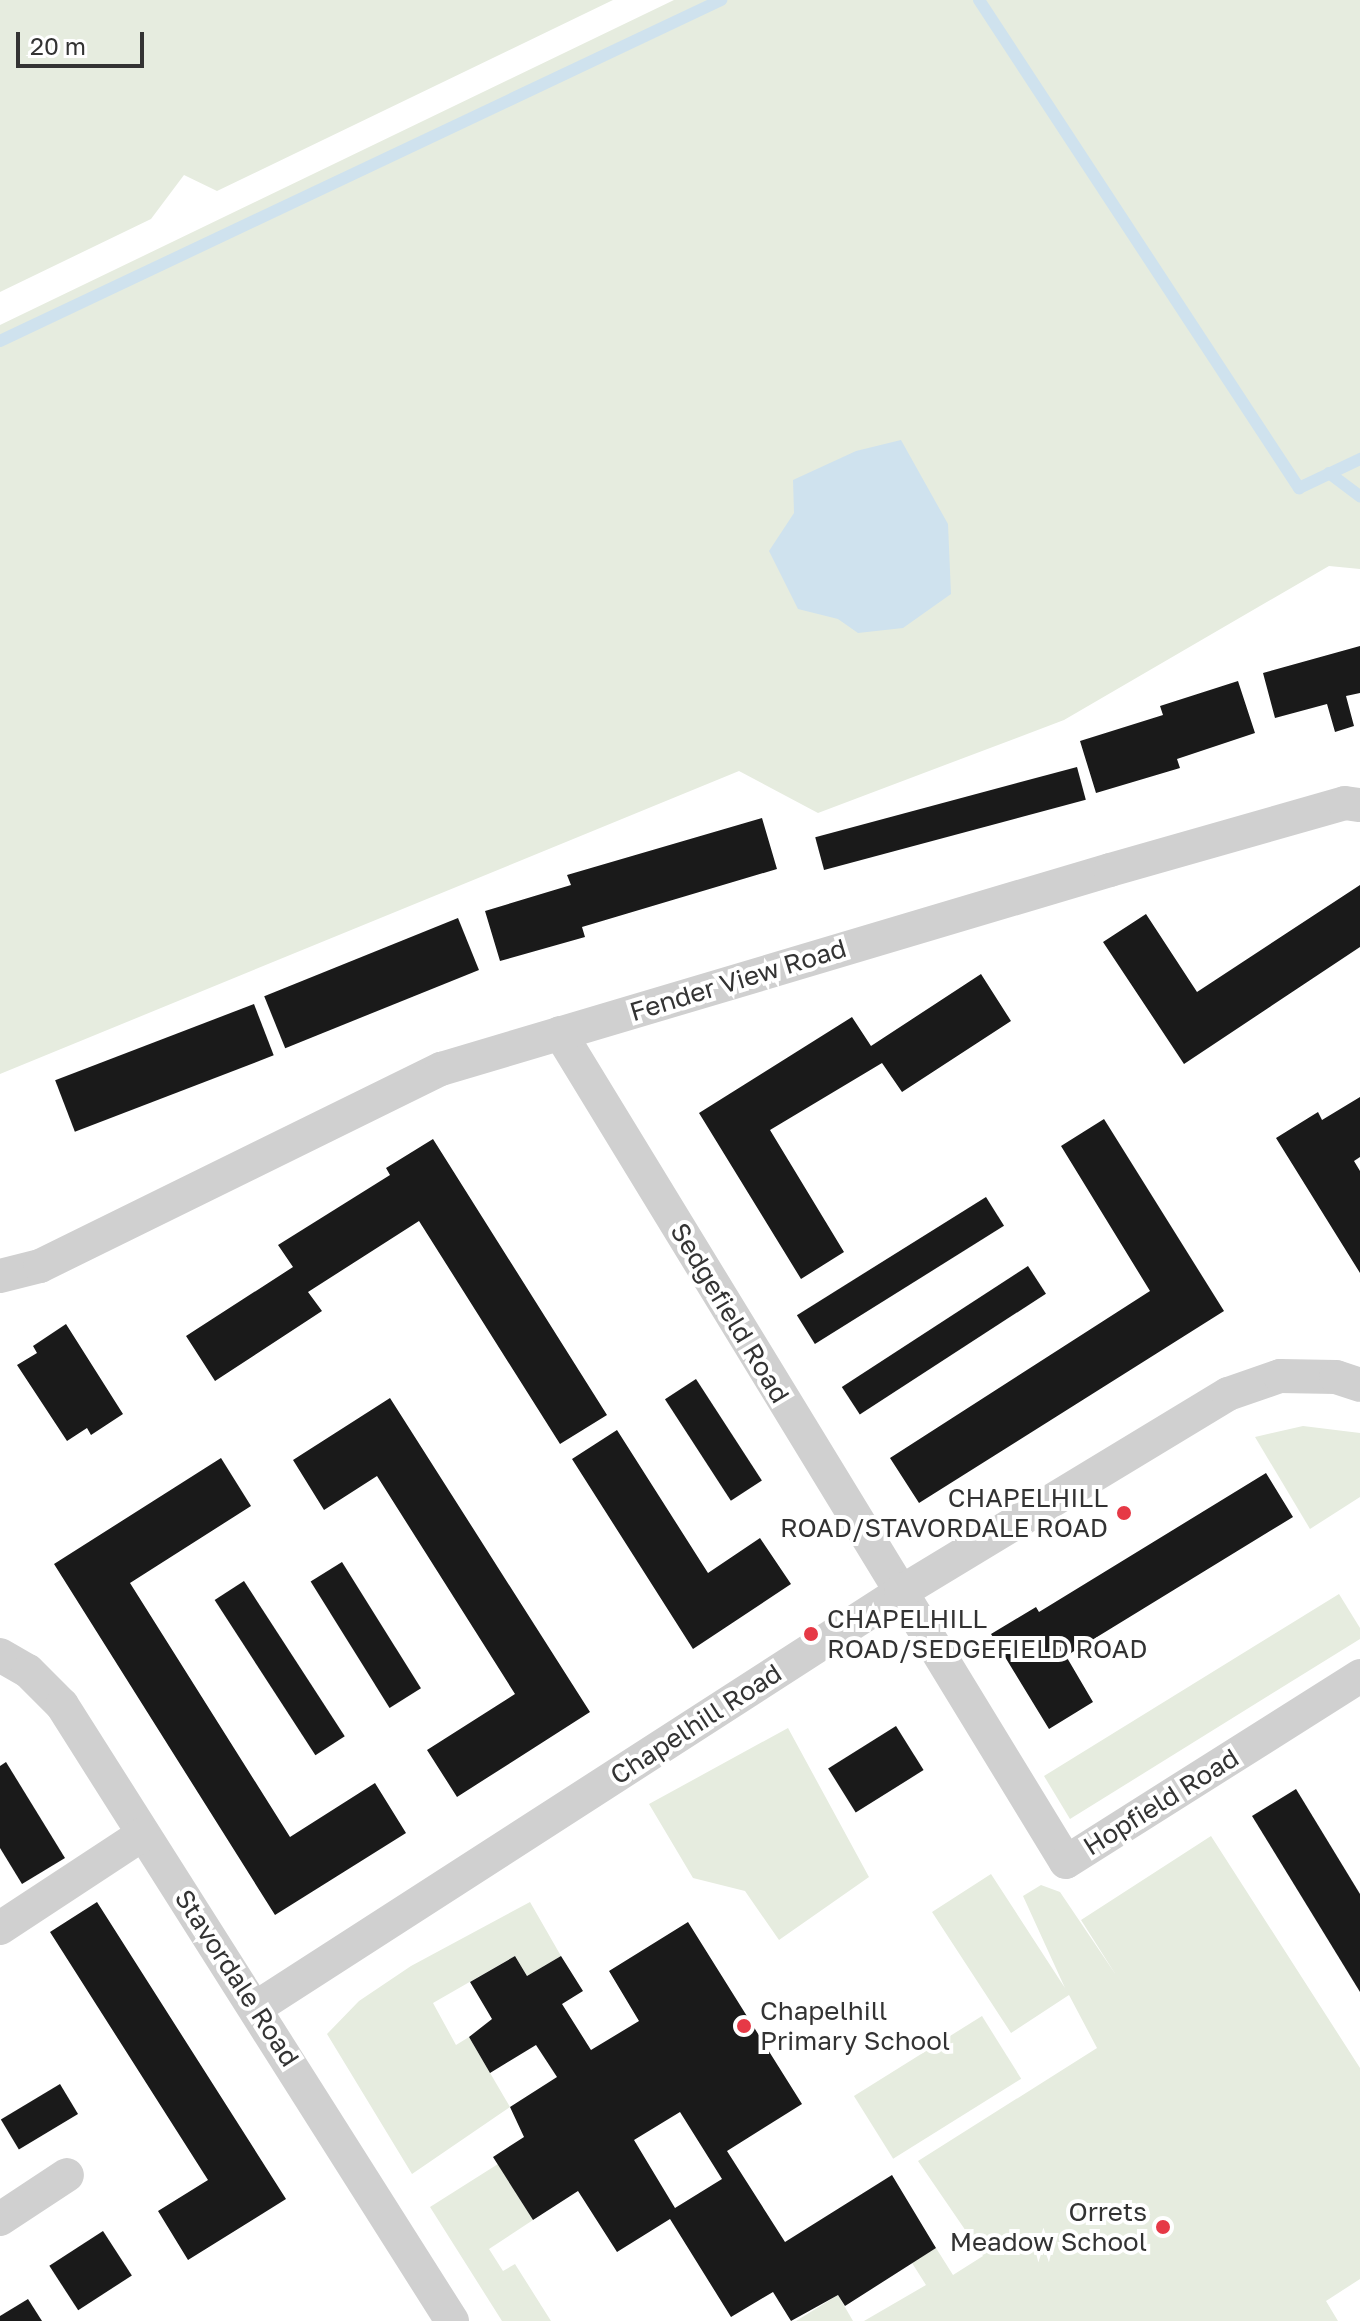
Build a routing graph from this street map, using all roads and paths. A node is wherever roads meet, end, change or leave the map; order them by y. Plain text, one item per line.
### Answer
1 (1360, 805) edge
2 (560, 1033) junction
3 (0, 1276) edge
4 (1360, 1385) edge
5 (901, 1592) junction
6 (0, 1655) edge
7 (1360, 1676) edge
8 (143, 1834) junction
9 (0, 1928) edge
10 (257, 2007) junction
11 (67, 2175) dead end
12 (0, 2219) edge
13 (452, 2321) edge

1 - 2 street, Fender View Road
2 - 3 street, Fender View Road
2 - 5 street, Sedgefield Road
4 - 5 street, Chapelhill Road
5 - 7 street, Hopfield Road
5 - 10 street, Chapelhill Road
6 - 8 street, Stavordale Road
8 - 9 street
8 - 10 street, Stavordale Road
10 - 13 street, Stavordale Road
11 - 12 street

